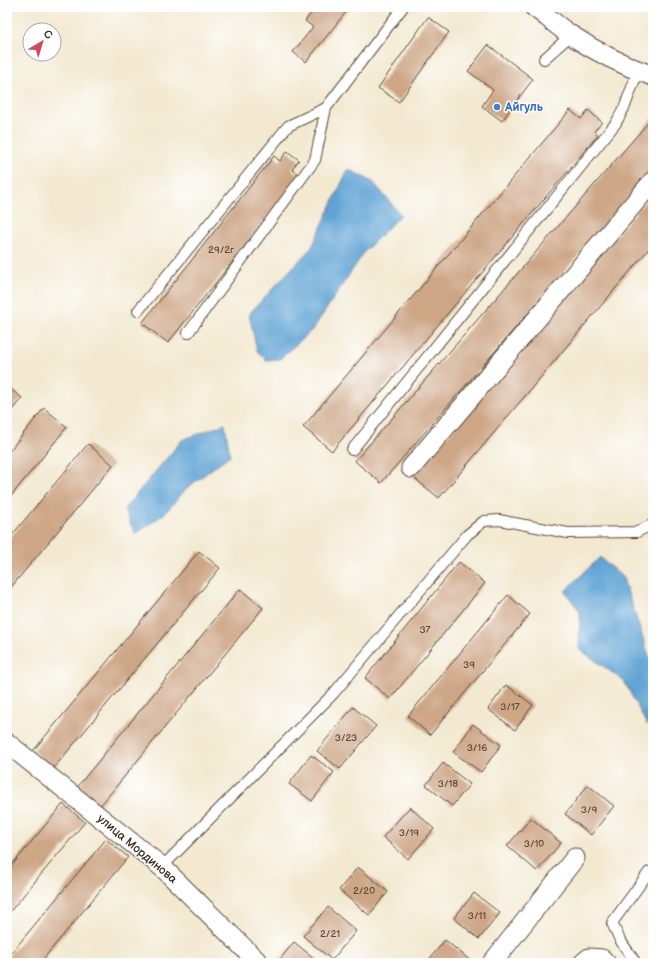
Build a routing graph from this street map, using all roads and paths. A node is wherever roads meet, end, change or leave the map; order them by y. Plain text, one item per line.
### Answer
1 (403, 7) edge
2 (534, 7) edge
3 (571, 35) junction
4 (544, 59) dead end
5 (645, 73) edge
6 (326, 108) junction
7 (653, 181) edge
8 (138, 311) dead end
9 (188, 333) dead end
10 (352, 450) dead end
11 (411, 468) dead end
12 (653, 524) edge
13 (7, 744) edge
14 (576, 858) dead end
15 (162, 867) junction
16 (649, 872) dead end
17 (259, 963) edge
18 (492, 963) edge
19 (583, 963) edge
20 (606, 963) edge
21 (636, 963) edge

1 - 6 lane
2 - 3 street
3 - 4 lane
3 - 5 street
5 - 10 lane
6 - 8 lane
6 - 9 lane
7 - 11 street
12 - 15 lane
13 - 15 street, улица Мординова
14 - 18 street
15 - 17 street, улица Мординова
16 - 21 lane
19 - 20 street

